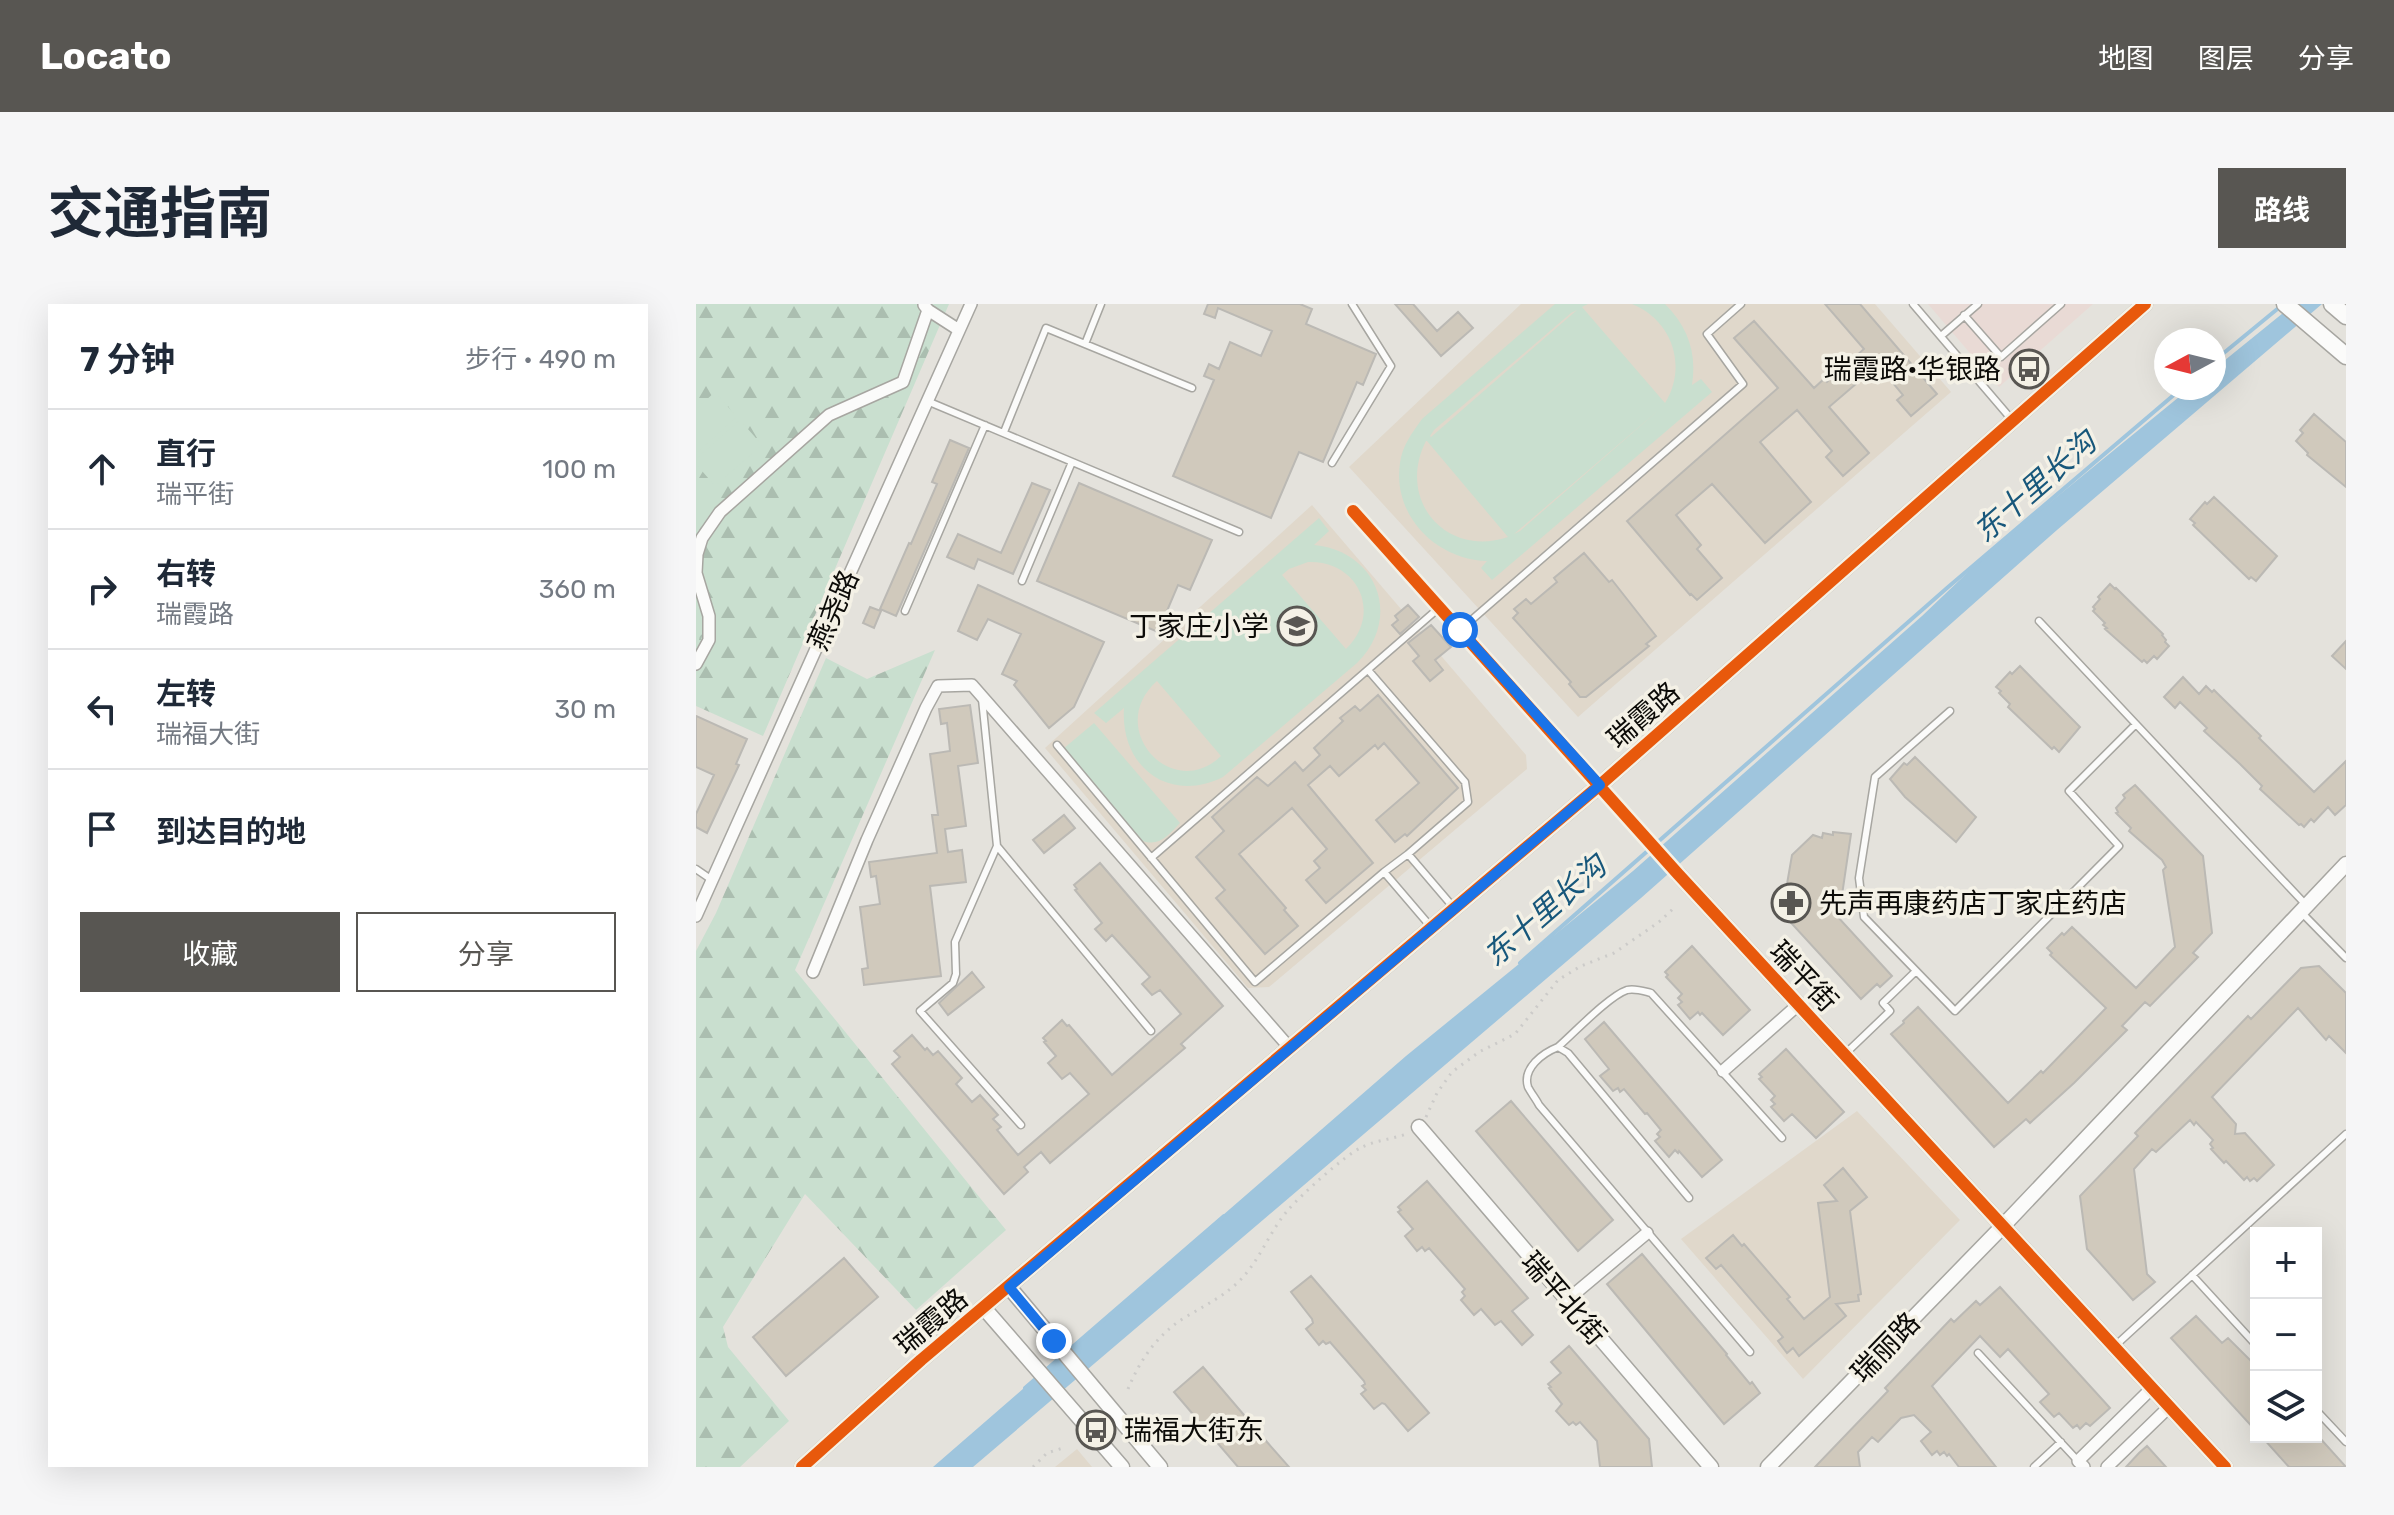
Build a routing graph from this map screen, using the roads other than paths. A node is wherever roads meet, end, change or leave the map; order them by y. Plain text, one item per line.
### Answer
1 (971, 304) edge
2 (1101, 304) edge
3 (1352, 304) edge
4 (1741, 304) edge
5 (1913, 304) edge
6 (1978, 304) edge
7 (2061, 304) edge
8 (2145, 304) edge
9 (2285, 304) edge
10 (2332, 304) edge
11 (926, 307) edge
12 (1964, 315) junction
13 (2346, 316) edge
14 (959, 330) junction
15 (1941, 336) junction
16 (1085, 344) junction
17 (2346, 356) edge
18 (1192, 388) dead end
19 (927, 401) junction
20 (2013, 421) junction
21 (985, 425) junction
22 (1004, 432) junction
23 (1072, 462) junction
24 (1332, 463) dead end
25 (1353, 511) dead end
26 (1239, 532) dead end
27 (1022, 581) dead end
28 (1440, 607) junction
29 (905, 611) dead end
30 (2039, 621) dead end
31 (1460, 630) junction
32 (696, 664) edge
33 (1368, 670) junction
34 (981, 695) junction
35 (1950, 711) dead end
36 (2136, 724) junction
37 (1057, 745) dead end
38 (1600, 785) junction
39 (997, 846) junction
40 (1408, 854) junction
41 (1151, 858) junction
42 (2346, 864) edge
43 (696, 869) edge
44 (1384, 872) junction
45 (1678, 874) joint
46 (712, 880) junction
47 (1454, 908) junction
48 (2304, 909) junction
49 (696, 916) edge
50 (1431, 927) junction
51 (2346, 958) edge
52 (1916, 971) junction
53 (813, 972) dead end
54 (1798, 1005) junction
55 (1151, 1031) dead end
56 (1289, 1047) junction
57 (1558, 1047) junction
58 (1844, 1055) junction
59 (1723, 1071) junction
60 (1021, 1125) dead end
61 (1419, 1127) road end
62 (2346, 1134) edge
63 (1782, 1138) dead end
64 (1689, 1198) dead end
65 (2002, 1227) junction
66 (1647, 1233) junction
67 (2192, 1275) junction
68 (1009, 1287) junction
69 (1566, 1301) junction
70 (984, 1308) junction
71 (2250, 1338) edge
72 (2114, 1347) junction
73 (1750, 1352) dead end
74 (1978, 1353) dead end
75 (2152, 1388) junction
76 (2169, 1407) junction
77 (2322, 1416) edge
78 (2061, 1442) junction
79 (2346, 1442) edge
80 (2081, 1464) edge
81 (802, 1467) edge
82 (1122, 1467) edge
83 (1160, 1467) edge
84 (1711, 1467) edge
85 (1768, 1467) edge
86 (2034, 1467) edge
87 (2107, 1467) edge
88 (2225, 1467) edge

1 - 14 street, 燕尧路
2 - 16 lane
3 - 24 lane
4 - 31 lane
5 - 15 lane
6 - 12 lane
7 - 12 lane
8 - 20 street, 瑞霞路
9 - 17 main road
10 - 13 main road
11 - 14 street
11 - 32 street
12 - 15 lane
14 - 19 street, 燕尧路
15 - 20 lane
16 - 18 lane
16 - 22 lane
19 - 21 lane
19 - 46 street, 燕尧路
20 - 38 street, 瑞霞路
21 - 22 lane
21 - 29 lane
22 - 23 lane
23 - 26 lane
23 - 27 lane
25 - 28 street, 瑞平街
28 - 31 street, 瑞平街
28 - 33 lane
30 - 36 lane
31 - 38 street, 瑞平街
33 - 40 lane
33 - 41 lane
34 - 39 lane
34 - 53 street
34 - 56 street
35 - 52 lane
36 - 48 lane
36 - 52 lane
37 - 41 lane
38 - 45 street, 瑞平街
38 - 47 street, 瑞霞路
39 - 55 lane
39 - 60 lane
40 - 44 lane
40 - 47 lane
41 - 44 lane
42 - 48 street, 瑞丽路
43 - 46 lane
44 - 50 lane
45 - 54 street, 瑞平街
46 - 49 street, 燕尧路
47 - 50 street, 瑞霞路
48 - 51 lane
48 - 65 street, 瑞丽路
50 - 56 street, 瑞霞路
52 - 58 lane
54 - 58 street, 瑞平街
54 - 59 street
56 - 68 street, 瑞霞路
57 - 59 lane
57 - 64 lane
57 - 66 lane
58 - 65 street, 瑞平街
59 - 63 lane
61 - 69 street, 瑞平北街
62 - 67 lane
65 - 72 street, 瑞平街
65 - 85 street, 瑞丽路
66 - 69 street
66 - 73 lane
67 - 71 lane
67 - 72 lane
68 - 70 street, 瑞霞路
68 - 83 street
69 - 84 street, 瑞平北街
70 - 81 street, 瑞霞路
70 - 82 street
72 - 75 street, 瑞平街
74 - 78 lane
75 - 76 street, 瑞平街
75 - 80 street
76 - 87 street
76 - 88 street, 瑞平街
77 - 79 lane
78 - 80 lane
78 - 86 lane

